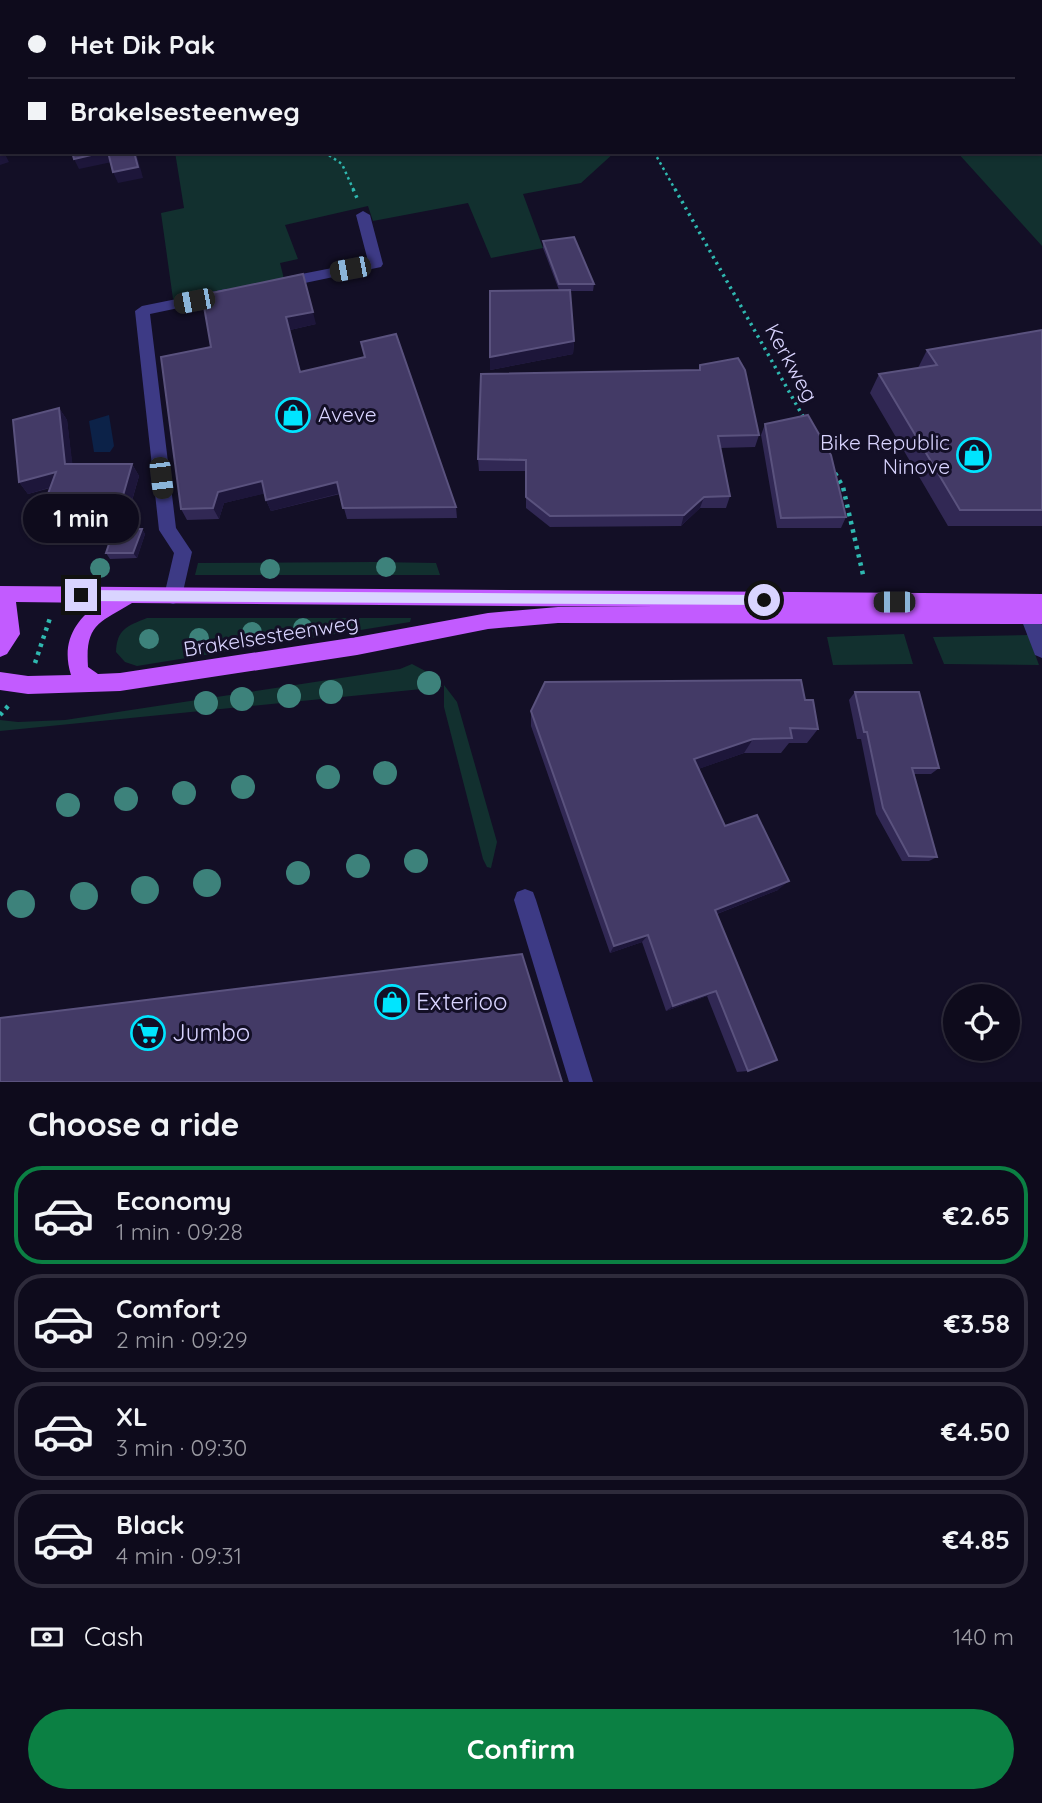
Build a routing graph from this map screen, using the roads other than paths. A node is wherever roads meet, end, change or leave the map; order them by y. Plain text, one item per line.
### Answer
1 (363, 215) road end
2 (0, 594) edge
3 (128, 596) junction
4 (173, 596) junction
5 (0, 601) edge
6 (1042, 602) edge
7 (1035, 616) edge
8 (0, 648) edge
9 (1042, 649) edge
10 (0, 681) edge
11 (94, 682) junction
12 (525, 900) dead end
13 (581, 1082) edge

1 - 4 lane
2 - 3 main road, Brakelsesteenweg
3 - 4 main road, Brakelsesteenweg
3 - 11 main road
4 - 6 main road, Brakelsesteenweg
5 - 8 main road
7 - 9 lane
7 - 11 main road, Brakelsesteenweg
10 - 11 main road, Brakelsesteenweg
12 - 13 lane

